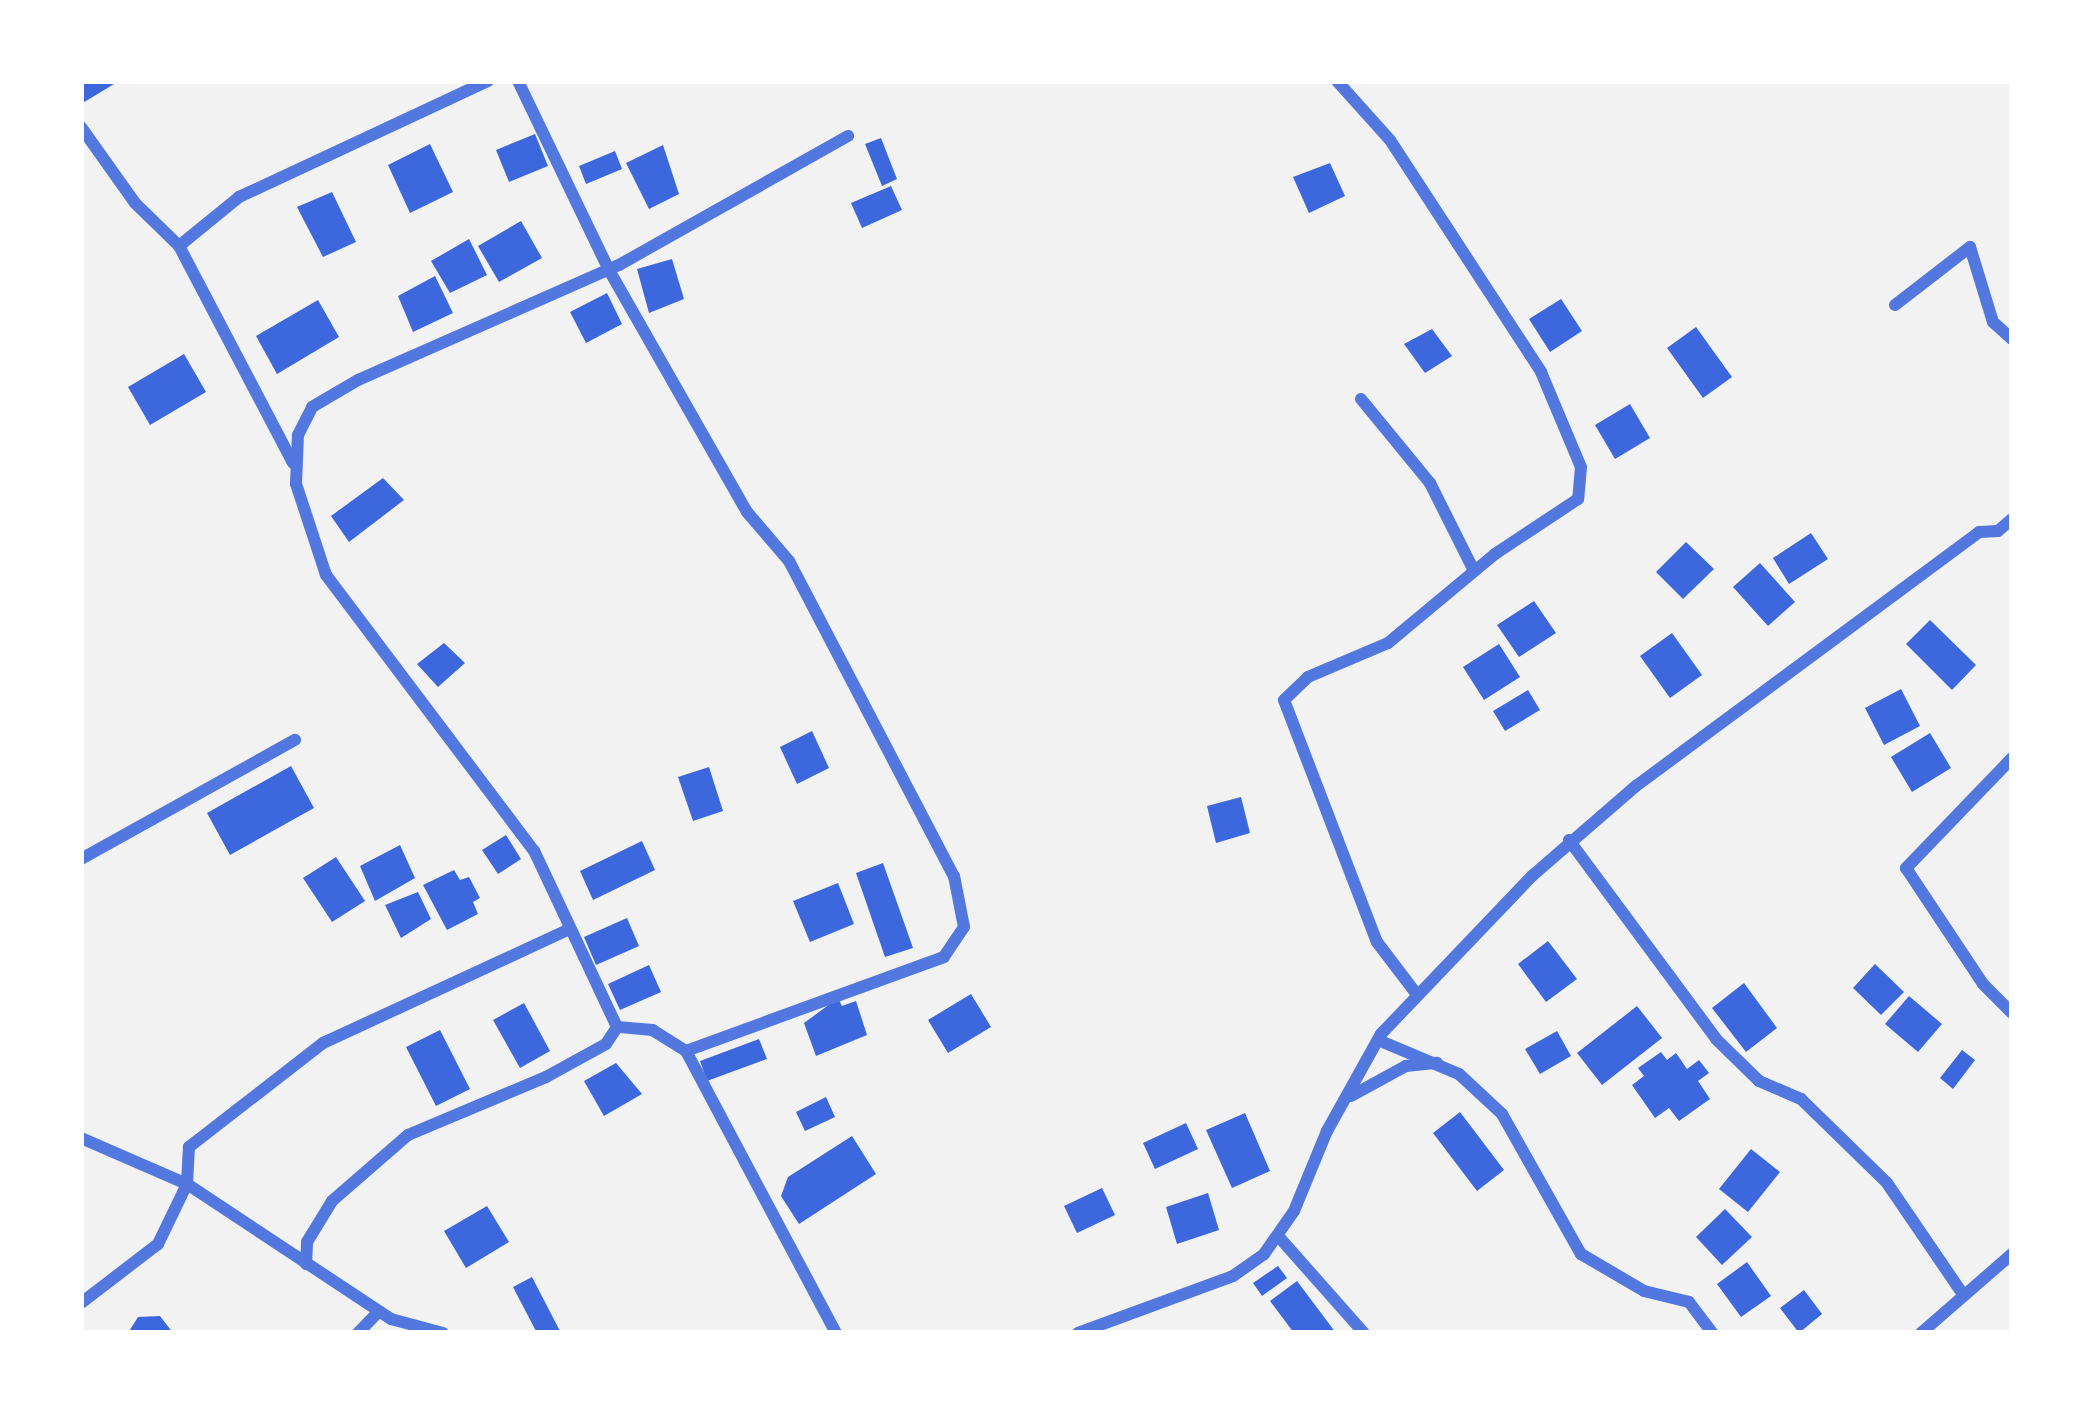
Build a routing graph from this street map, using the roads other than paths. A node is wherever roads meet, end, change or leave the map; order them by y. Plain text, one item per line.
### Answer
1 (488, 81) edge
2 (518, 81) edge
3 (1336, 81) edge
4 (81, 127) edge
5 (848, 136) dead end
6 (179, 246) junction
7 (608, 269) junction
8 (1894, 305) dead end
9 (2012, 339) edge
10 (1361, 399) dead end
11 (296, 474) junction
12 (2012, 519) edge
13 (1998, 531) junction
14 (2012, 542) edge
15 (1474, 571) junction
16 (295, 740) dead end
17 (2012, 758) edge
18 (1569, 840) junction
19 (81, 859) edge
20 (567, 930) junction
21 (1415, 992) junction
22 (2012, 1012) edge
23 (617, 1027) junction
24 (1378, 1040) junction
25 (686, 1051) junction
26 (1438, 1063) junction
27 (1347, 1099) junction
28 (81, 1138) edge
29 (187, 1184) junction
30 (1279, 1237) junction
31 (2012, 1254) edge
32 (306, 1264) junction
33 (1962, 1293) junction
34 (81, 1304) edge
35 (379, 1311) junction
36 (358, 1333) edge
37 (443, 1333) edge
38 (836, 1333) edge
39 (1078, 1333) edge
40 (1364, 1333) edge
41 (1712, 1333) edge
42 (1921, 1333) edge

1 - 6 street
2 - 7 street
3 - 15 street
4 - 6 street
5 - 7 street
6 - 11 street
7 - 11 street
7 - 25 street
8 - 9 street
10 - 15 street
11 - 20 street
12 - 13 street
13 - 14 street
13 - 18 street
15 - 21 street
16 - 19 street
17 - 22 street
18 - 21 street
18 - 33 street
20 - 23 street
20 - 29 street
21 - 24 street
23 - 25 street
23 - 32 street
24 - 26 street
24 - 27 street
25 - 38 street
26 - 27 street
26 - 41 street
27 - 30 street
28 - 29 street
29 - 32 street
29 - 34 street
30 - 39 street
30 - 40 street
31 - 33 street
32 - 35 street
33 - 42 street
35 - 36 street
35 - 37 street

